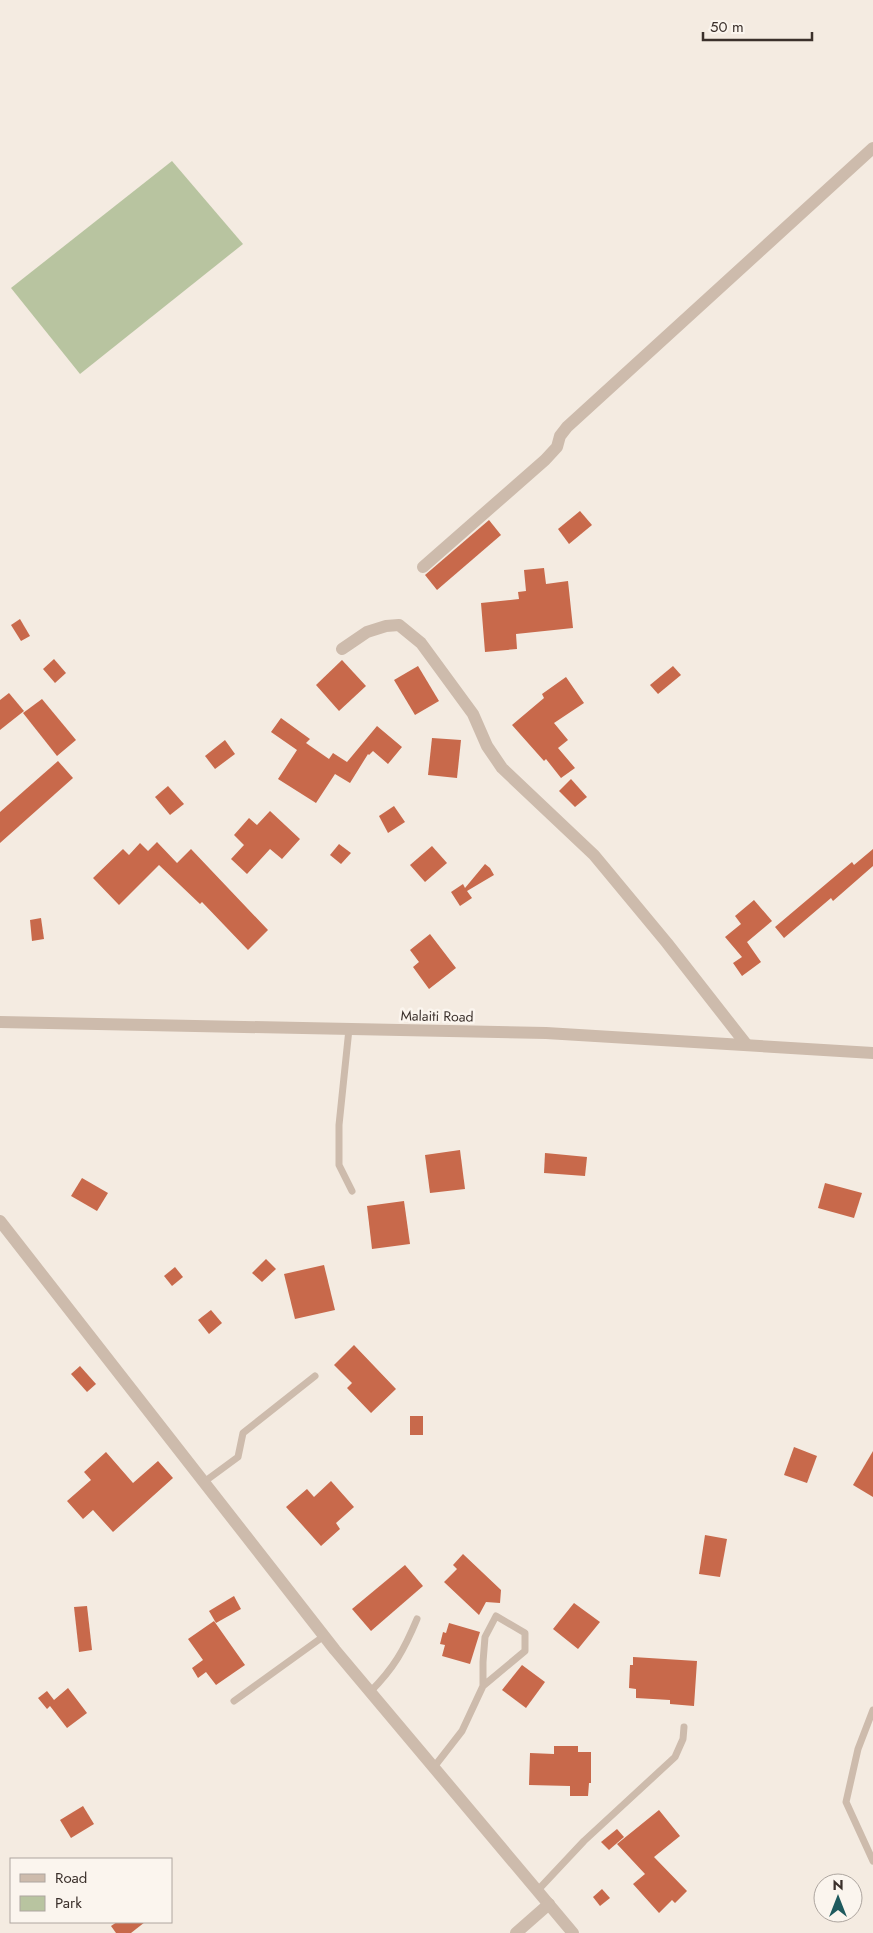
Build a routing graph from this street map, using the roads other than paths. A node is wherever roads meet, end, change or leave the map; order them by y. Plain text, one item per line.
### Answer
1 (873, 148) edge
2 (423, 567) dead end
3 (342, 649) dead end
4 (0, 1022) edge
5 (349, 1029) junction
6 (746, 1044) junction
7 (873, 1053) edge
8 (352, 1191) dead end
9 (0, 1221) edge
10 (315, 1376) dead end
11 (204, 1482) junction
12 (417, 1619) dead end
13 (324, 1636) junction
14 (482, 1686) junction
15 (370, 1692) junction
16 (234, 1701) dead end
17 (873, 1710) edge
18 (684, 1727) dead end
19 (434, 1767) junction
20 (873, 1861) edge
21 (538, 1890) junction
22 (549, 1904) junction
23 (516, 1933) edge
24 (573, 1933) edge

1 - 2 street
3 - 6 street
4 - 5 street, Malaiti Road
5 - 6 street, Malaiti Road
5 - 8 lane
6 - 7 street, Malaiti Road
9 - 11 street
10 - 11 lane
11 - 13 street
12 - 15 lane
13 - 15 street
13 - 16 lane
14 - 14 lane
14 - 19 lane
15 - 19 street
17 - 20 lane
18 - 21 lane
19 - 21 street
21 - 22 street
22 - 23 street
22 - 24 street

